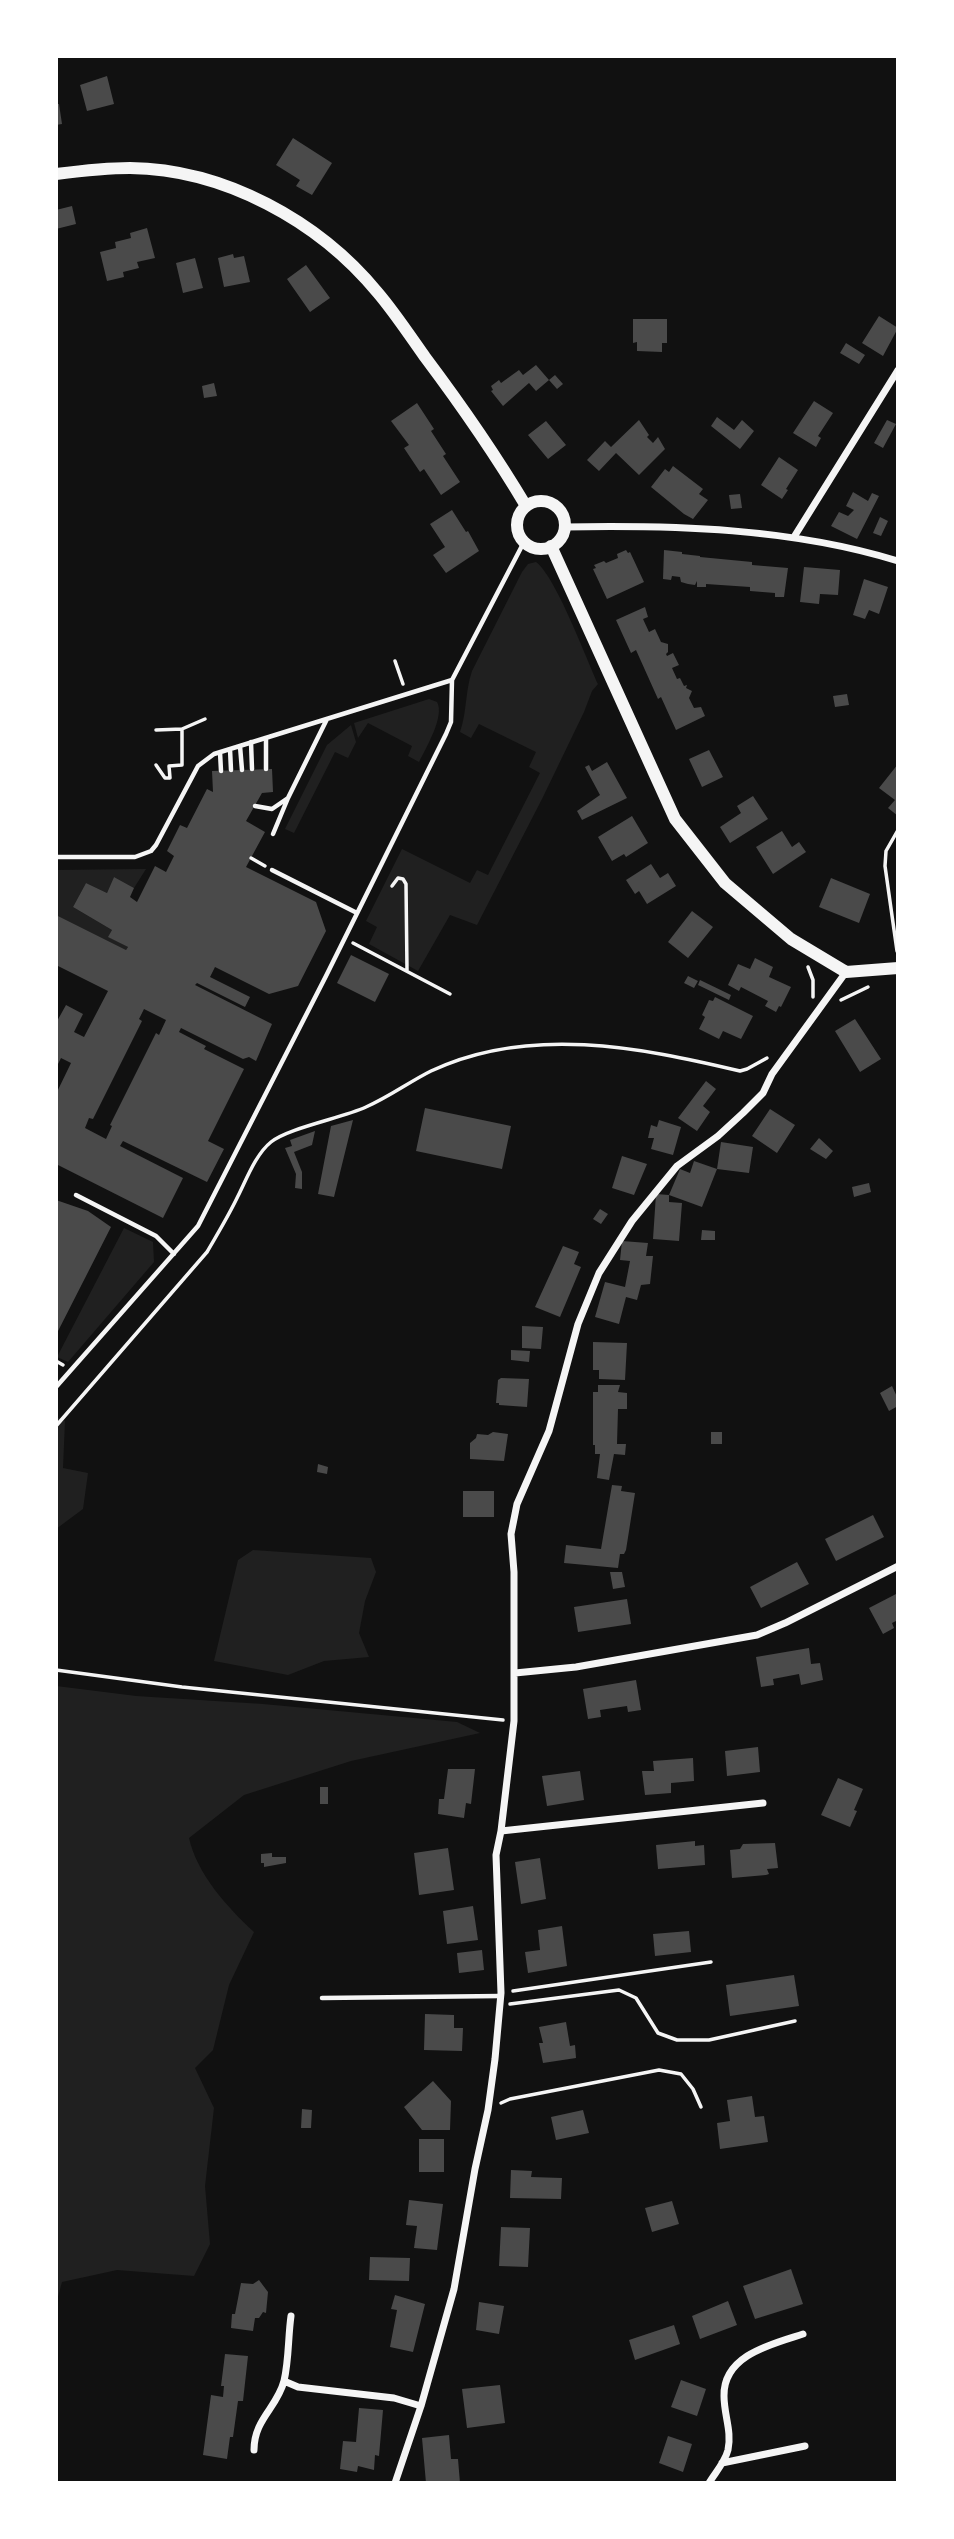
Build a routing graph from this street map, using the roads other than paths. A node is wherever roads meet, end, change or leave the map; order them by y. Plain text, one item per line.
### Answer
1 (56, 174) edge
2 (898, 370) edge
3 (526, 506) junction
4 (564, 527) junction
5 (794, 537) junction
6 (524, 542) junction
7 (551, 546) junction
8 (898, 561) edge
9 (452, 680) junction
10 (327, 718) junction
11 (265, 738) junction
12 (251, 742) junction
13 (240, 746) junction
14 (230, 749) junction
15 (220, 752) junction
16 (252, 769) dead end
17 (266, 769) dead end
18 (231, 770) dead end
19 (242, 770) dead end
20 (221, 771) dead end
21 (288, 798) junction
22 (254, 806) dead end
23 (273, 834) dead end
24 (56, 857) edge
25 (272, 870) dead end
26 (357, 913) junction
27 (898, 968) edge
28 (846, 972) junction
29 (76, 1195) dead end
30 (174, 1254) junction
31 (56, 1387) edge
32 (898, 1566) edge
33 (515, 1673) junction
34 (763, 1803) dead end
35 (501, 1831) junction
36 (322, 1998) dead end
37 (501, 1998) junction
38 (291, 2316) dead end
39 (803, 2334) dead end
40 (284, 2381) junction
41 (421, 2406) junction
42 (805, 2446) dead end
43 (254, 2450) dead end
44 (722, 2463) junction
45 (395, 2483) edge
46 (709, 2483) edge

1 - 3 main road
2 - 5 street
3 - 4 main road
3 - 6 main road
4 - 5 street
4 - 7 main road
5 - 8 street
6 - 7 main road
6 - 9 lane
7 - 28 main road
9 - 10 lane
9 - 26 lane
10 - 11 lane
10 - 21 lane
11 - 12 lane
11 - 17 lane
12 - 13 lane
12 - 16 lane
13 - 14 lane
13 - 19 lane
14 - 15 lane
14 - 18 lane
15 - 20 lane
15 - 24 lane
21 - 22 lane
21 - 23 lane
25 - 26 lane
26 - 30 lane
27 - 28 main road
28 - 33 street
29 - 30 lane
30 - 31 lane
32 - 33 street
33 - 35 street
34 - 35 street
35 - 37 street
36 - 37 lane
37 - 41 street
38 - 40 street
39 - 44 street
40 - 41 street
40 - 43 street
41 - 45 street
42 - 44 street
44 - 46 street

